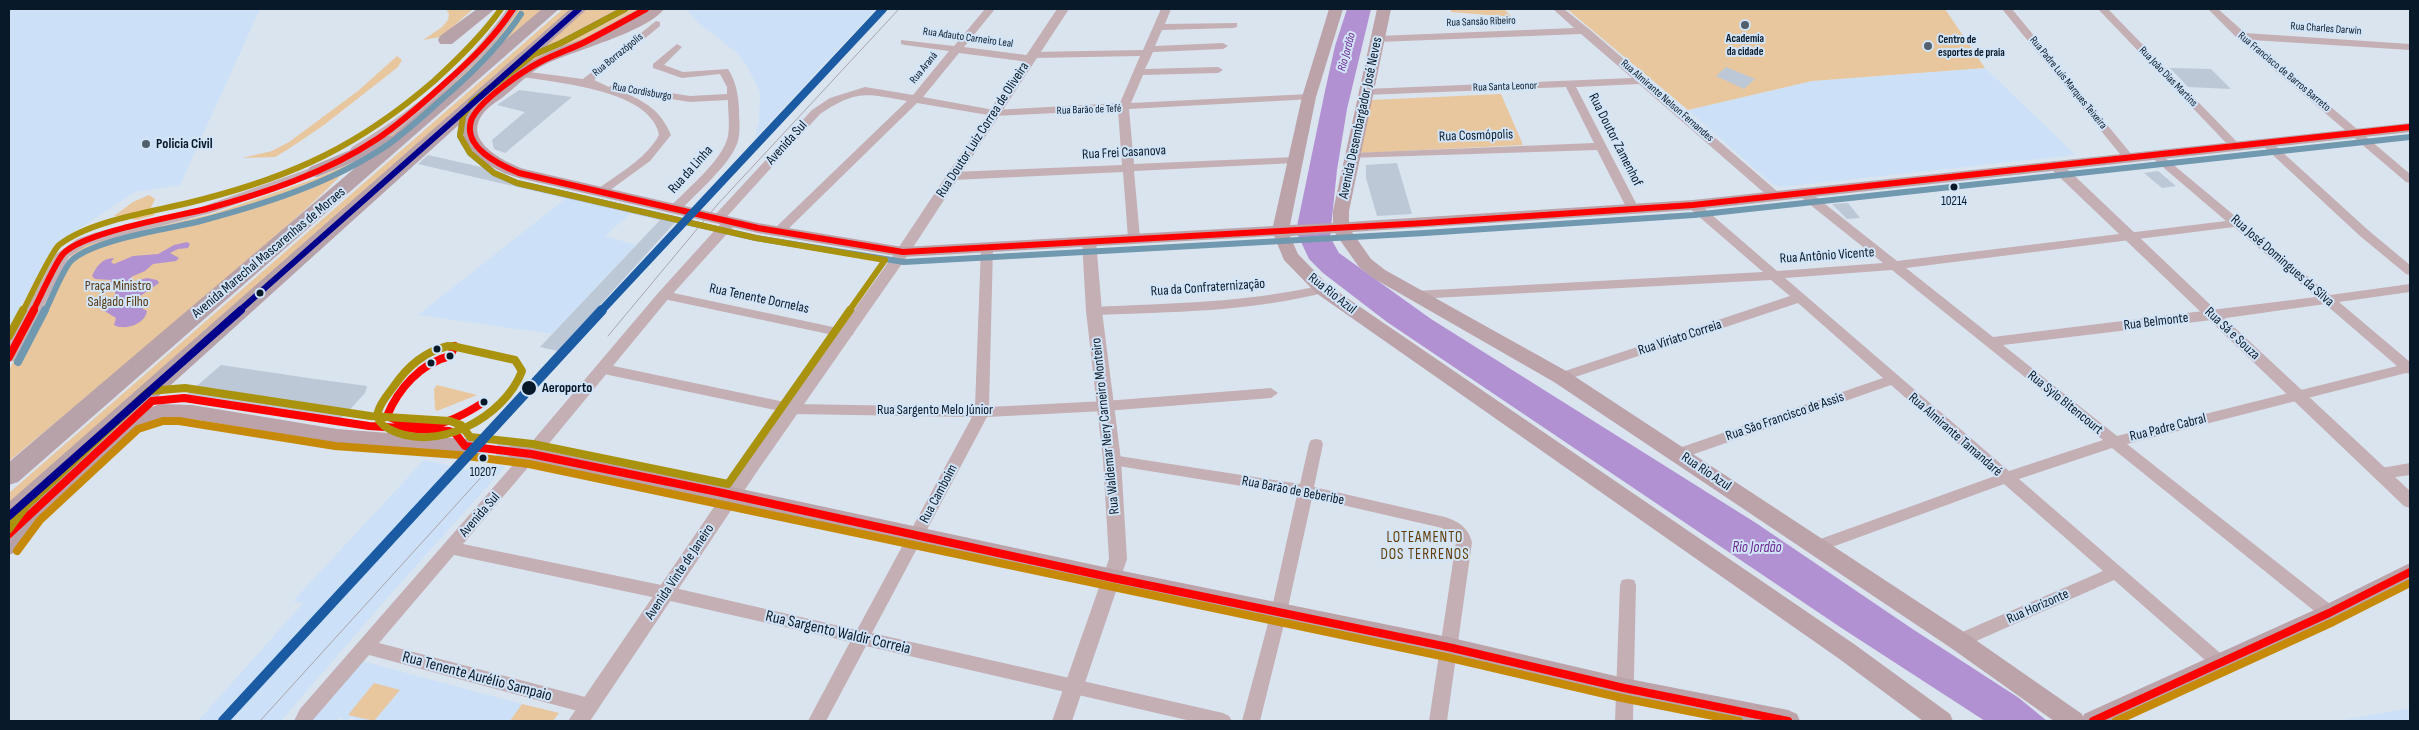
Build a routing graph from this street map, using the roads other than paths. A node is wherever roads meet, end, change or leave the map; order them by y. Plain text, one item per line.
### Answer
1 (487, 9) edge
2 (579, 9) edge
3 (646, 9) edge
4 (657, 9) edge
5 (990, 9) edge
6 (1063, 9) edge
7 (1166, 9) edge
8 (1336, 9) edge
9 (1384, 9) edge
10 (1558, 9) edge
11 (2007, 9) edge
12 (2103, 9) edge
13 (2213, 9) edge
14 (548, 10) edge
15 (511, 13) edge
16 (631, 17) joint
17 (656, 24) dead end
18 (1233, 25) dead end
19 (1157, 27) junction
20 (1585, 31) junction
21 (2241, 36) junction
22 (1378, 39) junction
23 (446, 40) dead end
24 (905, 42) dead end
25 (1223, 46) dead end
26 (2410, 46) edge
27 (677, 47) dead end
28 (955, 50) junction
29 (1146, 51) junction
30 (566, 52) junction
31 (1030, 57) junction
32 (538, 63) junction
33 (1218, 70) dead end
34 (1137, 72) junction
35 (522, 74) junction
36 (1644, 81) junction
37 (585, 82) junction
38 (492, 85) junction
39 (1570, 85) junction
40 (870, 91) joint
41 (1365, 92) junction
42 (733, 97) junction
43 (1309, 97) junction
44 (916, 98) junction
45 (446, 100) junction
46 (1123, 108) junction
47 (994, 113) junction
48 (2410, 127) edge
49 (2357, 133) junction
50 (2265, 142) junction
51 (2234, 145) junction
52 (1601, 146) junction
53 (2154, 154) junction
54 (1352, 156) junction
55 (2128, 157) junction
56 (1295, 160) junction
57 (2055, 165) junction
58 (1128, 168) junction
59 (318, 171) junction
60 (953, 176) junction
61 (2410, 180) edge
62 (602, 192) junction
63 (1802, 192) junction
64 (1774, 195) junction
65 (1693, 205) junction
66 (676, 209) junction
67 (1633, 209) junction
68 (724, 221) junction
69 (2238, 223) junction
70 (1337, 228) junction
71 (1285, 231) junction
72 (778, 232) junction
73 (2128, 236) junction
74 (1134, 238) junction
75 (1089, 241) junction
76 (987, 247) junction
77 (904, 252) junction
78 (1892, 266) junction
79 (2410, 271) edge
80 (1774, 275) junction
81 (2410, 288) edge
82 (1322, 289) junction
83 (664, 295) junction
84 (1415, 295) junction
85 (1799, 298) junction
86 (2328, 300) junction
87 (1094, 311) junction
88 (2212, 316) junction
89 (847, 334) junction
90 (206, 340) junction
91 (1991, 342) junction
92 (9, 357) edge
93 (2409, 368) edge
94 (604, 369) junction
95 (1561, 377) junction
96 (1892, 380) junction
97 (1271, 393) dead end
98 (2296, 394) junction
99 (1105, 406) junction
100 (794, 409) junction
101 (982, 412) junction
102 (133, 420) junction
103 (69, 423) junction
104 (2113, 442) junction
105 (1316, 444) dead end
106 (465, 446) tunnel mouth
107 (524, 453) junction
108 (1678, 454) junction
109 (1112, 460) junction
110 (2410, 469) edge
111 (9, 470) edge
112 (2381, 473) junction
113 (9, 476) edge
114 (2005, 478) junction
115 (1307, 492) junction
116 (732, 495) junction
117 (2410, 501) edge
118 (21, 514) edge
119 (9, 534) edge
120 (918, 535) junction
121 (9, 545) edge
122 (1818, 546) junction
123 (452, 548) junction
124 (2116, 572) junction
125 (2410, 572) edge
126 (1113, 578) junction
127 (1628, 585) dead end
128 (666, 593) junction
129 (1279, 612) junction
130 (2329, 613) junction
131 (863, 638) junction
132 (1959, 641) junction
133 (366, 647) junction
134 (1448, 647) junction
135 (2220, 663) junction
136 (1074, 688) junction
137 (1624, 688) junction
138 (584, 714) edge
139 (304, 718) edge
140 (817, 721) edge
141 (1062, 721) edge
142 (1223, 721) edge
143 (1251, 721) edge
144 (1438, 721) edge
145 (1624, 721) edge
146 (1788, 721) edge
147 (1941, 721) edge
148 (2073, 721) edge
149 (2093, 721) edge

1 - 23 highway
2 - 38 highway, Avenida Marechal Mascarenhas de Moraes
3 - 16 street
4 - 30 main road
5 - 28 street, Rua Araná
6 - 31 street, Rua Doutor Luiz Correa de Oliveira
7 - 19 street
8 - 43 main road
9 - 22 main road, Avenida Desembargador José Neves
10 - 20 street, Rua Almirante Nelson Fernandes
11 - 55 street, Rua Padre Luís Marques Teixeira
12 - 51 street, Rua João Dias Martins
13 - 21 street, Rua Francisco de Barros Barreto
14 - 45 highway, Avenida Marechal Mascarenhas de Moraes
15 - 59 street
16 - 30 street
17 - 37 street, Rua Borrazópolis
18 - 19 street
19 - 29 street
20 - 22 street, Rua Sansão Ribeiro
20 - 36 street, Rua Almirante Nelson Fernandes
21 - 26 street, Rua Charles Darwin
21 - 49 street, Rua Francisco de Barros Barreto
22 - 41 main road, Avenida Desembargador José Neves
24 - 28 street, Rua Adauto Carneiro Leal
25 - 29 street, Rua Adauto Carneiro Leal
27 - 42 street, Rua da Linha
28 - 31 street, Rua Adauto Carneiro Leal
28 - 44 street, Rua Araná
29 - 31 street, Rua Adauto Carneiro Leal
29 - 34 street
30 - 32 main road
31 - 47 street, Rua Doutor Luiz Correa de Oliveira
32 - 35 main road
32 - 38 highway
33 - 34 street
34 - 46 street
35 - 37 street, Rua Cordisburgo
35 - 62 main road
36 - 39 street, Rua Santa Leonor
36 - 64 street, Rua Almirante Nelson Fernandes
37 - 42 street, Rua Cordisburgo
37 - 62 street, Rua Borrazópolis
38 - 90 highway, Avenida Marechal Mascarenhas de Moraes
39 - 41 street, Rua Santa Leonor
39 - 52 street, Rua Doutor Zamenhof
40 - 44 street, Rua Barão de Tefé
40 - 68 street, Avenida Sul
41 - 54 main road, Avenida Desembargador José Neves
42 - 66 street, Rua da Linha
43 - 46 street, Rua Barão de Tefé
43 - 56 main road
44 - 47 street, Rua Barão de Tefé
44 - 72 street, Rua Araná
45 - 59 highway
45 - 103 highway, Avenida Marechal Mascarenhas de Moraes
46 - 47 street, Rua Barão de Tefé
46 - 58 street
47 - 60 street, Rua Doutor Luiz Correa de Oliveira
48 - 49 main road
49 - 50 main road
49 - 61 street, Rua Francisco de Barros Barreto
50 - 51 main road
50 - 79 street
51 - 53 main road
52 - 54 street, Rua Cosmópolis
52 - 67 street, Rua Doutor Zamenhof
53 - 55 main road
53 - 69 street, Rua José Domingues da Silva
54 - 70 main road, Avenida Desembargador José Neves
55 - 57 main road
56 - 58 street, Rua Frei Casanova
56 - 71 main road
57 - 63 main road
57 - 73 street, Rua Sá e Souza
58 - 60 street, Rua Frei Casanova
58 - 74 street
59 - 92 street
60 - 77 street, Rua Doutor Luiz Correa de Oliveira
62 - 66 main road
63 - 64 main road
63 - 78 street, Rua Sylo Bitencourt
64 - 65 main road
65 - 67 main road
65 - 80 street, Rua Almirante Tamandaré
66 - 68 main road
67 - 70 main road
68 - 72 main road
68 - 83 street, Avenida Sul
69 - 73 street, Rua Antônio Vicente
69 - 86 street, Rua José Domingues da Silva
70 - 71 main road
70 - 84 main road, Rua Rio Azul
71 - 74 main road
71 - 82 main road, Rua Rio Azul
72 - 77 main road
73 - 78 street, Rua Antônio Vicente
73 - 88 street, Rua Sá e Souza
74 - 75 main road
75 - 76 main road
75 - 87 street, Rua Waldemar Nery Carneiro Monteiro
76 - 77 main road
76 - 101 street, Rua Camboim
77 - 89 street, Avenida Vinte de Janeiro
78 - 80 street, Rua Antônio Vicente
78 - 91 street, Rua Sylo Bitencourt
80 - 84 street, Rua Antônio Vicente
80 - 85 street, Rua Almirante Tamandaré
81 - 86 street, Rua Belmonte
82 - 87 street, Rua da Confraternização
82 - 147 main road, Rua Rio Azul
83 - 89 street, Rua Tenente Dornelas
83 - 94 street, Avenida Sul
84 - 95 main road, Rua Rio Azul
85 - 95 street, Rua Viriato Correia
85 - 96 street, Rua Almirante Tamandaré
86 - 88 street, Rua Belmonte
86 - 93 street, Rua José Domingues da Silva
87 - 99 street, Rua Waldemar Nery Carneiro Monteiro
88 - 91 street, Rua Belmonte
88 - 98 street, Rua Sá e Souza
89 - 100 street, Avenida Vinte de Janeiro
90 - 102 highway
90 - 118 highway, Avenida Marechal Mascarenhas de Moraes
91 - 104 street, Rua Sylo Bitencourt
93 - 98 street, Rua Padre Cabral
94 - 100 street, Rua Sargento Melo Júnior
94 - 107 street, Avenida Sul
95 - 108 main road, Rua Rio Azul
96 - 108 street, Rua São Francisco de Assis
96 - 114 street, Rua Almirante Tamandaré
97 - 99 street, Rua Sargento Melo Júnior
98 - 104 street, Rua Padre Cabral
98 - 112 street, Rua Sá e Souza
99 - 101 street, Rua Sargento Melo Júnior
99 - 109 street, Rua Waldemar Nery Carneiro Monteiro
100 - 101 street, Rua Sargento Melo Júnior
100 - 116 street, Avenida Vinte de Janeiro
101 - 120 street, Rua Camboim
102 - 106 main road
102 - 118 main road
103 - 111 highway
103 - 113 highway, Avenida Marechal Mascarenhas de Moraes
104 - 114 street, Rua Padre Cabral
104 - 130 street, Rua Sylo Bitencourt
105 - 115 street
107 - 116 main road
107 - 123 street, Avenida Sul
108 - 122 main road, Rua Rio Azul
109 - 115 street, Rua Barão de Beberibe
109 - 126 street, Rua Waldemar Nery Carneiro Monteiro
110 - 112 street
112 - 117 street, Rua Sá e Souza
114 - 122 street, Rua Padre Cabral
114 - 124 street, Rua Almirante Tamandaré
115 - 129 street
115 - 134 street, Rua Barão de Beberibe
116 - 120 main road
116 - 128 street, Avenida Vinte de Janeiro
118 - 119 highway
118 - 121 highway
120 - 126 main road
120 - 131 street, Rua Camboim
122 - 132 main road, Rua Rio Azul
123 - 128 street, Rua Sargento Waldir Correia
123 - 133 street, Avenida Sul
124 - 132 street, Rua Horizonte
124 - 135 street, Rua Almirante Tamandaré
125 - 130 main road
126 - 129 main road
126 - 136 street, Rua Waldemar Nery Carneiro Monteiro
127 - 137 street
128 - 131 street, Rua Sargento Waldir Correia
128 - 138 street, Avenida Vinte de Janeiro
129 - 134 main road
129 - 143 street
130 - 135 main road
131 - 136 street, Rua Sargento Waldir Correia
131 - 140 street, Rua Camboim
132 - 148 main road, Rua Rio Azul
133 - 138 street, Rua Tenente Aurélio Sampaio
133 - 139 street, Avenida Sul
134 - 137 main road
134 - 144 street
135 - 149 main road
136 - 141 street, Rua Waldemar Nery Carneiro Monteiro
136 - 142 street, Rua Sargento Waldir Correia
137 - 145 street
137 - 146 main road

